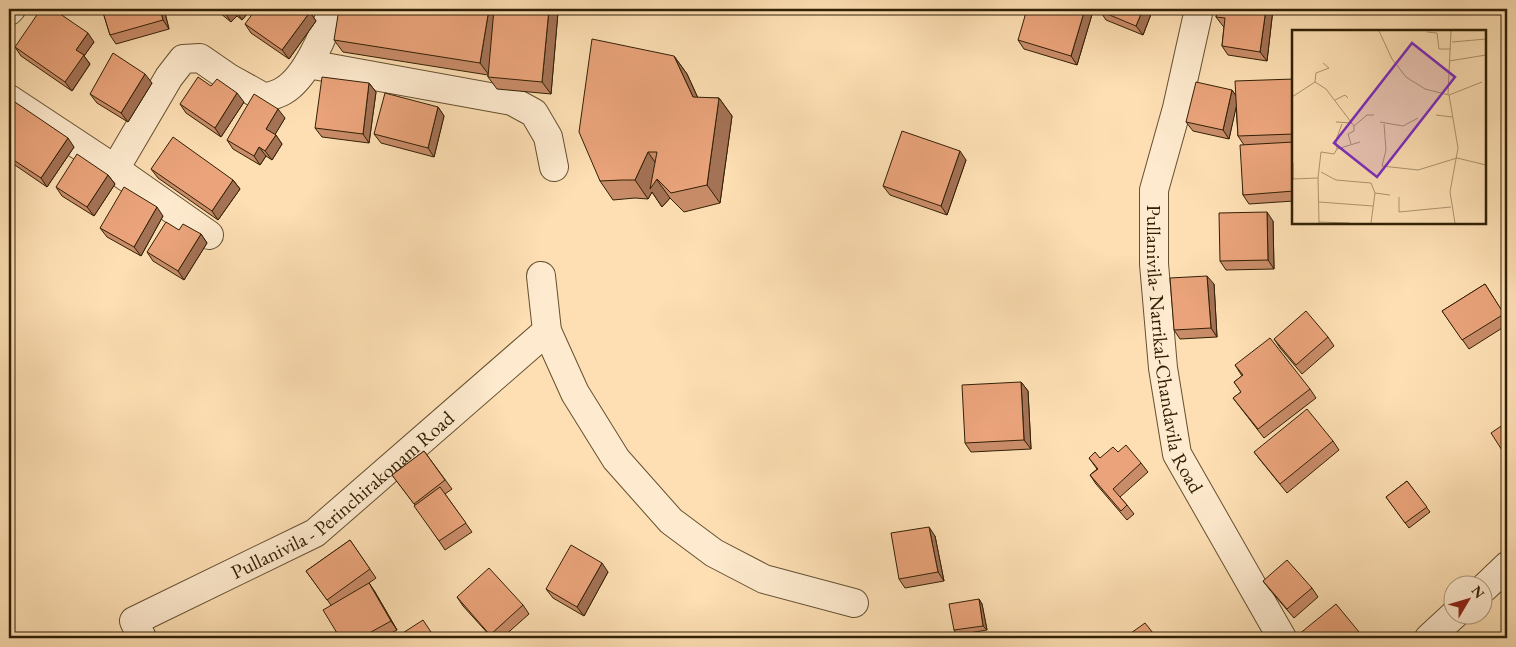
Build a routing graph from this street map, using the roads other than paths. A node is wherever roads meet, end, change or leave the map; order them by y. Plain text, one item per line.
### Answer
1 (1199, 9) edge
2 (326, 12) edge
3 (308, 64) junction
4 (9, 99) edge
5 (554, 167) dead end
6 (115, 169) junction
7 (209, 234) dead end
8 (541, 276) dead end
9 (547, 331) junction
10 (1507, 566) edge
11 (1494, 578) edge
12 (854, 603) dead end
13 (1444, 624) edge
14 (142, 638) edge
15 (1282, 638) edge
16 (1429, 638) edge

1 - 15 street, Pullanivila- Narrikal-Chandavila Road
2 - 3 street
3 - 5 street
3 - 6 street
4 - 6 street
6 - 7 street
8 - 9 street
9 - 12 street
9 - 14 street, Pullanivila - Perinchirakonam Road
10 - 11 street
13 - 16 street

